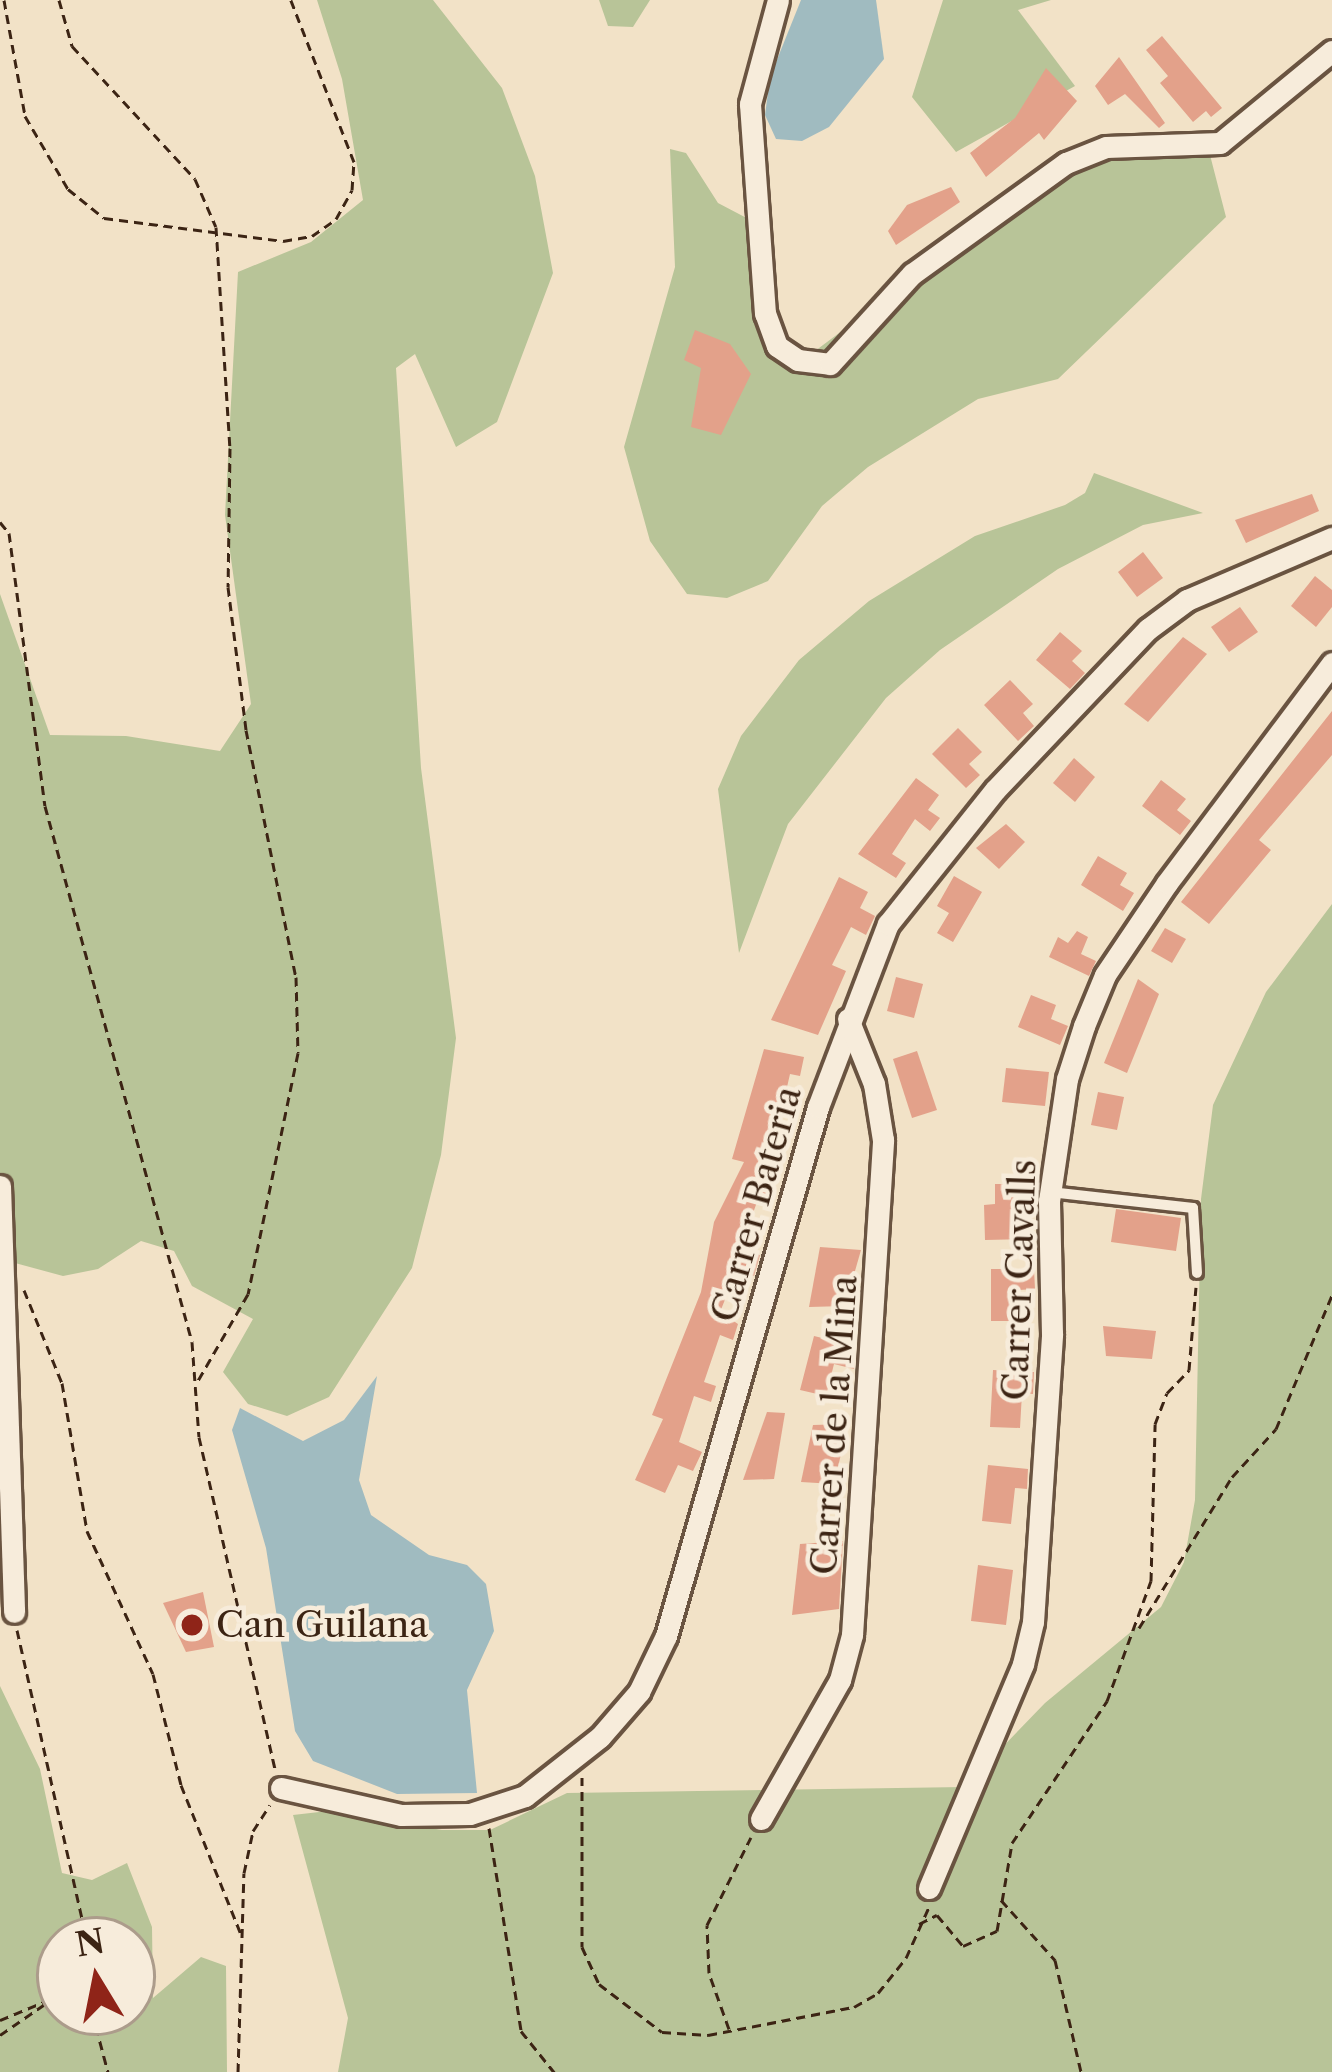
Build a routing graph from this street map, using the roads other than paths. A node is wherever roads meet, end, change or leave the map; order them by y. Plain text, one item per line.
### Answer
1 (778, 0) edge
2 (1332, 51) edge
3 (1332, 538) edge
4 (1332, 663) edge
5 (848, 1019) junction
6 (0, 1186) edge
7 (1050, 1192) junction
8 (1197, 1273) road end
9 (14, 1612) road end
10 (281, 1788) road end
11 (761, 1819) road end
12 (929, 1888) road end

1 - 2 street
3 - 5 street, Carrer Bateria
4 - 7 street, Carrer Cavalls
5 - 10 street, Carrer Bateria
5 - 11 street, Carrer de la Mina
6 - 9 street
7 - 8 lane
7 - 12 street, Carrer Cavalls

